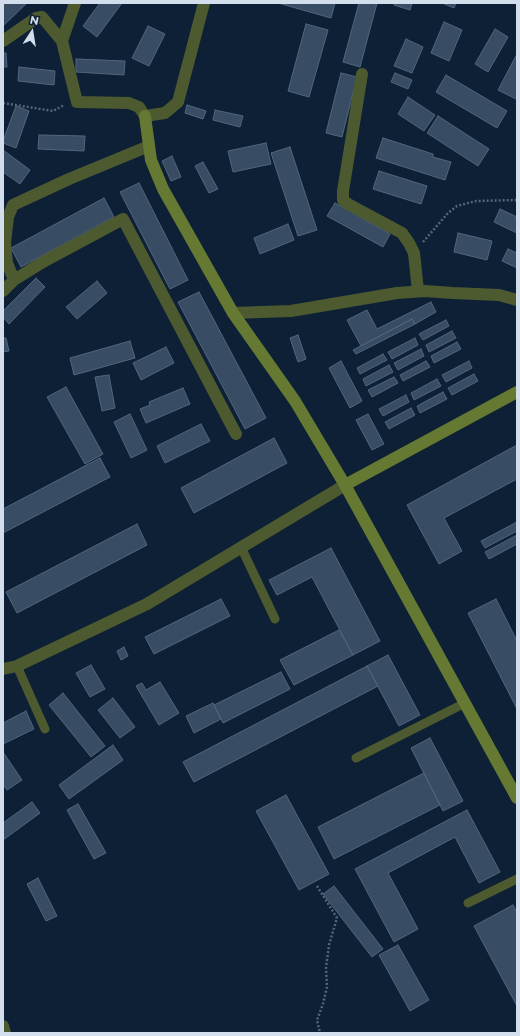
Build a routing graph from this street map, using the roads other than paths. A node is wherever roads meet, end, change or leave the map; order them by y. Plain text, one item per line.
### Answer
1 (75, 3) edge
2 (204, 3) edge
3 (3, 41) edge
4 (62, 41) junction
5 (362, 74) dead end
6 (145, 116) junction
7 (149, 146) junction
8 (14, 280) junction
9 (3, 291) edge
10 (418, 291) junction
11 (517, 300) edge
12 (233, 313) junction
13 (517, 392) edge
14 (236, 434) dead end
15 (345, 485) junction
16 (242, 547) junction
17 (275, 619) dead end
18 (17, 666) junction
19 (3, 669) edge
20 (465, 703) junction
21 (45, 729) dead end
22 (356, 758) dead end
23 (516, 794) edge
24 (517, 878) edge
25 (468, 903) dead end
26 (3, 1026) edge
27 (6, 1033) edge

1 - 4 street
2 - 6 street
3 - 4 street
4 - 6 street
5 - 10 street
6 - 7 street
7 - 8 street
7 - 12 street
8 - 9 street
8 - 14 street
10 - 11 street
10 - 12 street
12 - 15 street
13 - 15 street
15 - 16 street
15 - 20 street
16 - 17 lane
16 - 18 street
18 - 19 street
18 - 21 lane
20 - 22 lane
20 - 23 street
24 - 25 lane
26 - 27 street

